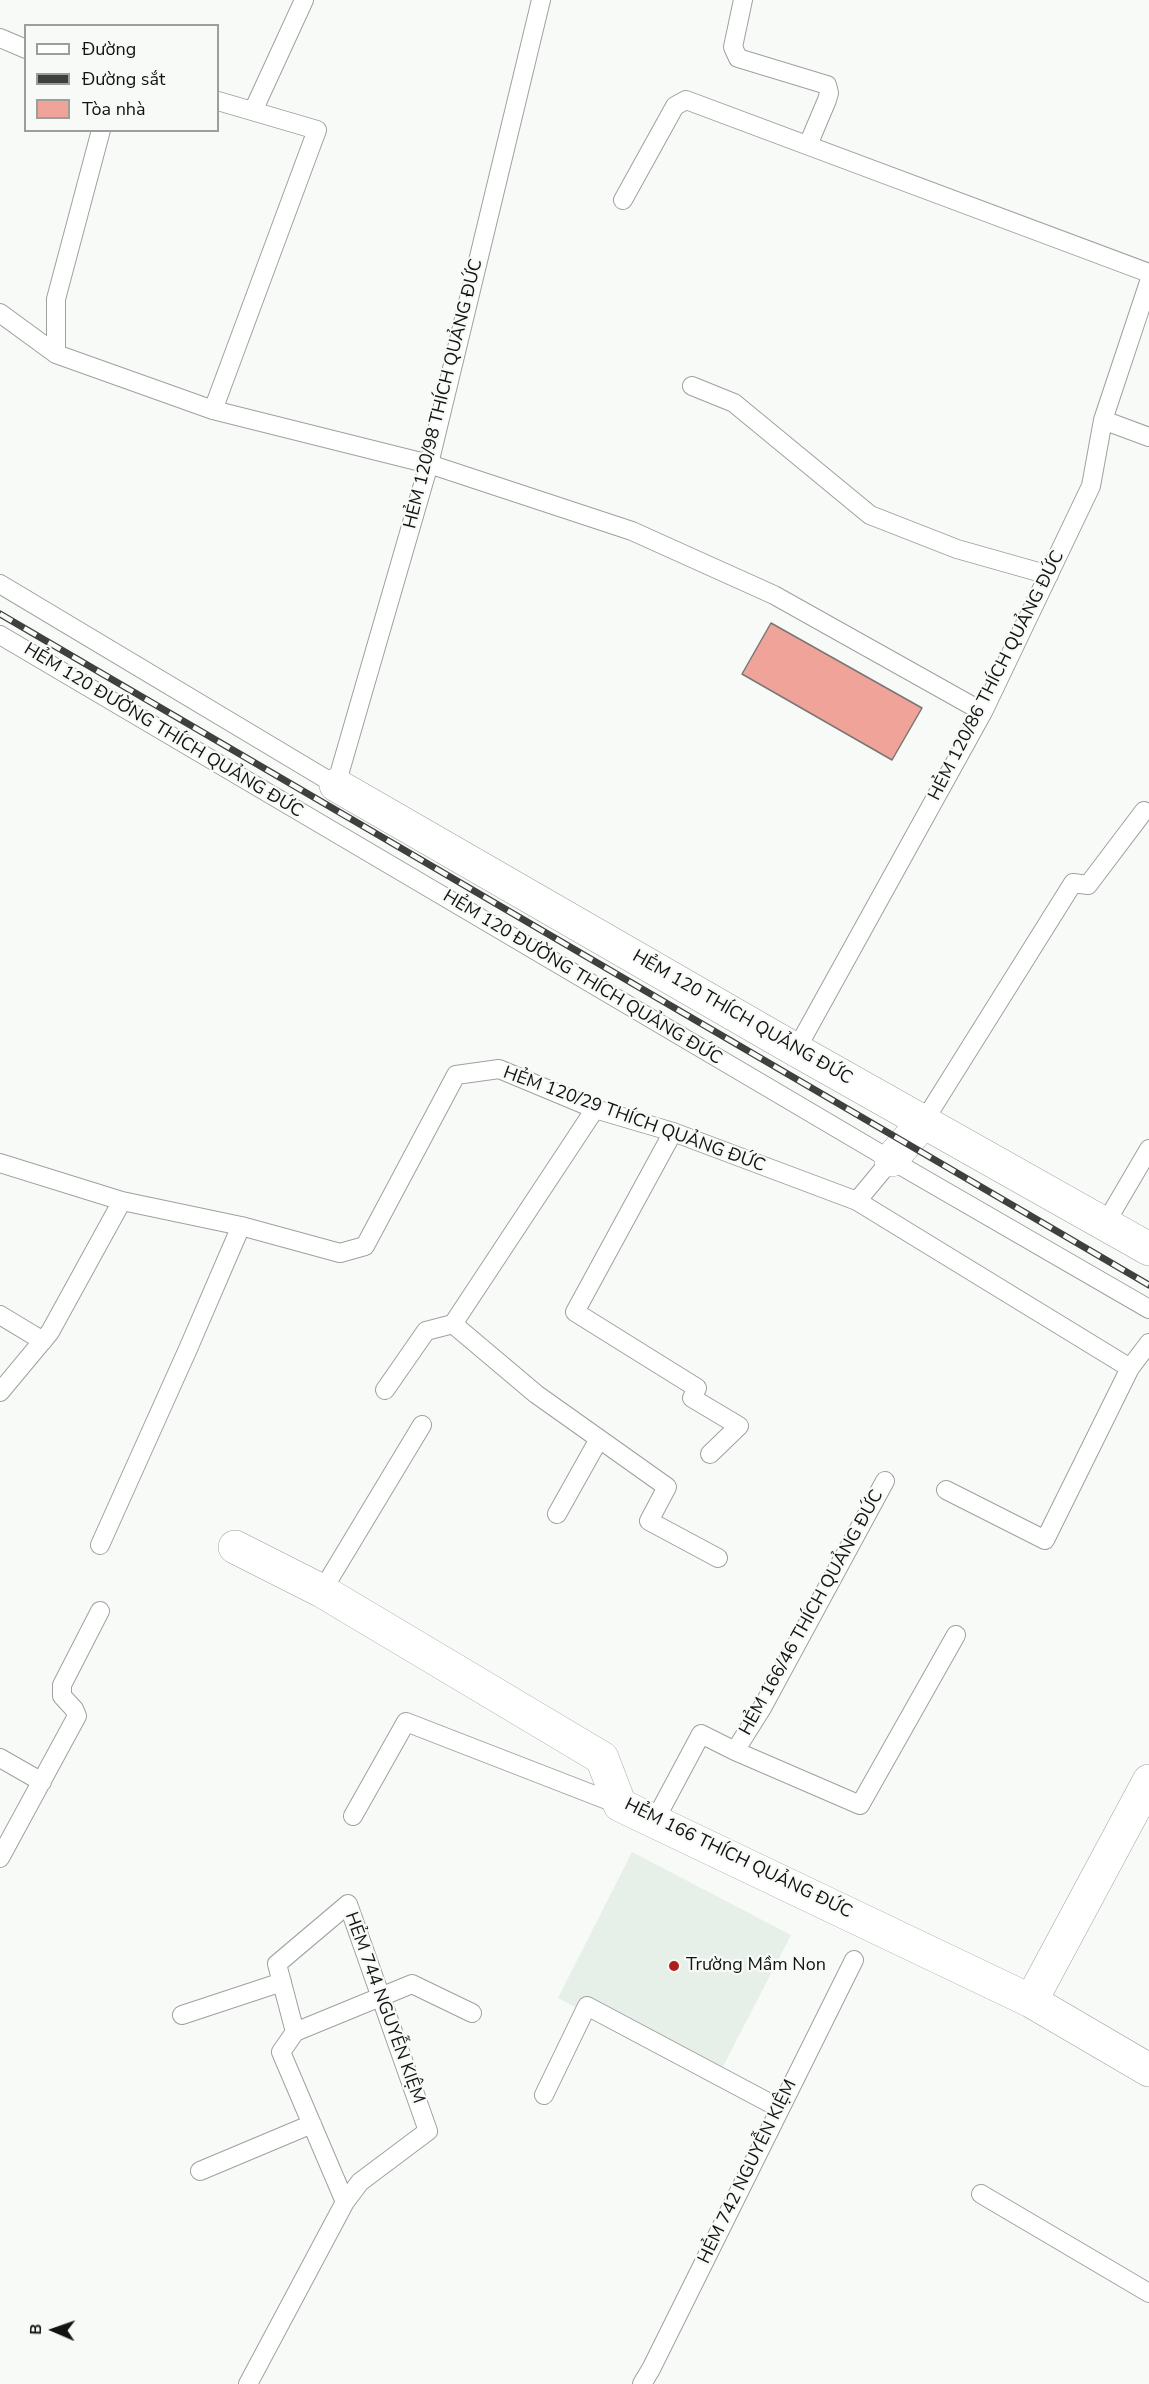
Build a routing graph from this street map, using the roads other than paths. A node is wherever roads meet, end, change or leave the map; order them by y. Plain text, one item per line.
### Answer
1 (304, 0) edge
2 (541, 0) edge
3 (743, 0) edge
4 (0, 38) edge
5 (24, 48) edge
6 (219, 101) edge
7 (253, 111) junction
8 (100, 132) edge
9 (808, 144) junction
10 (622, 200) dead end
11 (1149, 273) edge
12 (1149, 282) edge
13 (0, 313) edge
14 (56, 354) junction
15 (692, 386) dead end
16 (213, 410) junction
17 (1103, 420) junction
18 (1149, 437) edge
19 (429, 464) junction
20 (1049, 575) junction
21 (0, 584) edge
22 (0, 634) edge
23 (983, 712) junction
24 (336, 785) junction
25 (1144, 811) dead end
26 (796, 1050) junction
27 (596, 1109) junction
28 (924, 1121) junction
29 (673, 1132) junction
30 (1149, 1149) edge
31 (891, 1160) junction
32 (0, 1163) edge
33 (122, 1201) junction
34 (857, 1201) junction
35 (1105, 1224) junction
36 (241, 1226) junction
37 (1149, 1249) edge
38 (1149, 1309) edge
39 (3, 1321) edge
40 (453, 1324) junction
41 (43, 1341) junction
42 (1149, 1343) edge
43 (1130, 1368) junction
44 (385, 1390) dead end
45 (0, 1392) edge
46 (422, 1425) dead end
47 (599, 1439) junction
48 (710, 1454) dead end
49 (885, 1482) dead end
50 (946, 1490) dead end
51 (557, 1514) dead end
52 (100, 1545) dead end
53 (235, 1547) dead end
54 (718, 1558) dead end
55 (321, 1591) junction
56 (100, 1611) dead end
57 (956, 1635) dead end
58 (735, 1751) junction
59 (0, 1758) edge
60 (1149, 1781) edge
61 (42, 1782) junction
62 (620, 1805) junction
63 (354, 1816) dead end
64 (654, 1822) junction
65 (0, 1858) edge
66 (854, 1960) dead end
67 (282, 1982) junction
68 (381, 1996) junction
69 (1032, 2001) junction
70 (472, 2013) dead end
71 (182, 2015) dead end
72 (296, 2032) junction
73 (1149, 2070) edge
74 (544, 2095) dead end
75 (779, 2108) junction
76 (312, 2124) junction
77 (200, 2171) dead end
78 (981, 2194) dead end
79 (345, 2202) junction
80 (1149, 2293) edge
81 (248, 2384) edge
82 (642, 2384) edge

1 - 7 lane
2 - 19 lane, HẺM 120/98 THÍCH QUẢNG ĐỨC
3 - 9 lane
4 - 5 lane
6 - 7 lane
7 - 16 lane
8 - 14 lane
9 - 10 lane
9 - 11 lane
12 - 17 lane, HẺM 120/86 THÍCH QUẢNG ĐỨC
13 - 14 lane
14 - 16 lane
15 - 20 lane
16 - 19 lane
17 - 18 lane
17 - 20 lane, HẺM 120/86 THÍCH QUẢNG ĐỨC
19 - 23 lane
19 - 24 lane, HẺM 120/98 THÍCH QUẢNG ĐỨC
20 - 23 lane, HẺM 120/86 THÍCH QUẢNG ĐỨC
21 - 24 lane
22 - 31 lane, HẺM 120 ĐƯỜNG THÍCH QUẢNG ĐỨC
23 - 26 lane, HẺM 120/86 THÍCH QUẢNG ĐỨC
24 - 26 street, HẺM 120 THÍCH QUẢNG ĐỨC
25 - 28 lane
26 - 28 street, HẺM 120 THÍCH QUẢNG ĐỨC
27 - 29 lane, HẺM 120/29 THÍCH QUẢNG ĐỨC
27 - 36 lane, HẺM 120/29 THÍCH QUẢNG ĐỨC
27 - 40 lane
28 - 31 street
28 - 35 street, HẺM 120 THÍCH QUẢNG ĐỨC
29 - 34 lane, HẺM 120/29 THÍCH QUẢNG ĐỨC
29 - 48 lane
30 - 35 lane
31 - 34 lane
31 - 38 lane, HẺM 120 ĐƯỜNG THÍCH QUẢNG ĐỨC
32 - 33 lane, HẺM 120/29 THÍCH QUẢNG ĐỨC
33 - 36 lane, HẺM 120/29 THÍCH QUẢNG ĐỨC
33 - 41 lane
34 - 43 lane, HẺM 120/29 THÍCH QUẢNG ĐỨC
35 - 37 street, HẺM 120 THÍCH QUẢNG ĐỨC
36 - 52 lane
39 - 41 lane
40 - 44 lane
40 - 47 lane
41 - 45 lane
42 - 43 lane
43 - 50 lane
46 - 55 lane
47 - 51 lane
47 - 54 lane
49 - 58 lane, HẺM 166/46 THÍCH QUẢNG ĐỨC
53 - 55 street, HẺM 166 THÍCH QUẢNG ĐỨC
55 - 62 street, HẺM 166 THÍCH QUẢNG ĐỨC
56 - 61 lane
57 - 58 lane
58 - 64 lane, HẺM 166/46 THÍCH QUẢNG ĐỨC
59 - 61 lane
60 - 69 street
61 - 65 lane
62 - 63 lane
62 - 64 street, HẺM 166 THÍCH QUẢNG ĐỨC
64 - 69 street, HẺM 166 THÍCH QUẢNG ĐỨC
66 - 75 lane, HẺM 742 NGUYỄN KIỆM
67 - 68 lane, HẺM 744 NGUYỄN KIỆM
67 - 71 lane
67 - 72 lane, HẺM 744 NGUYỄN KIỆM
68 - 70 lane
68 - 72 lane
68 - 79 lane, HẺM 744 NGUYỄN KIỆM
69 - 73 street, HẺM 166 THÍCH QUẢNG ĐỨC
72 - 76 lane
74 - 75 lane
75 - 82 lane, HẺM 742 NGUYỄN KIỆM
76 - 77 lane
76 - 79 lane
78 - 80 lane
79 - 81 lane, HẺM 744 NGUYỄN KIỆM

